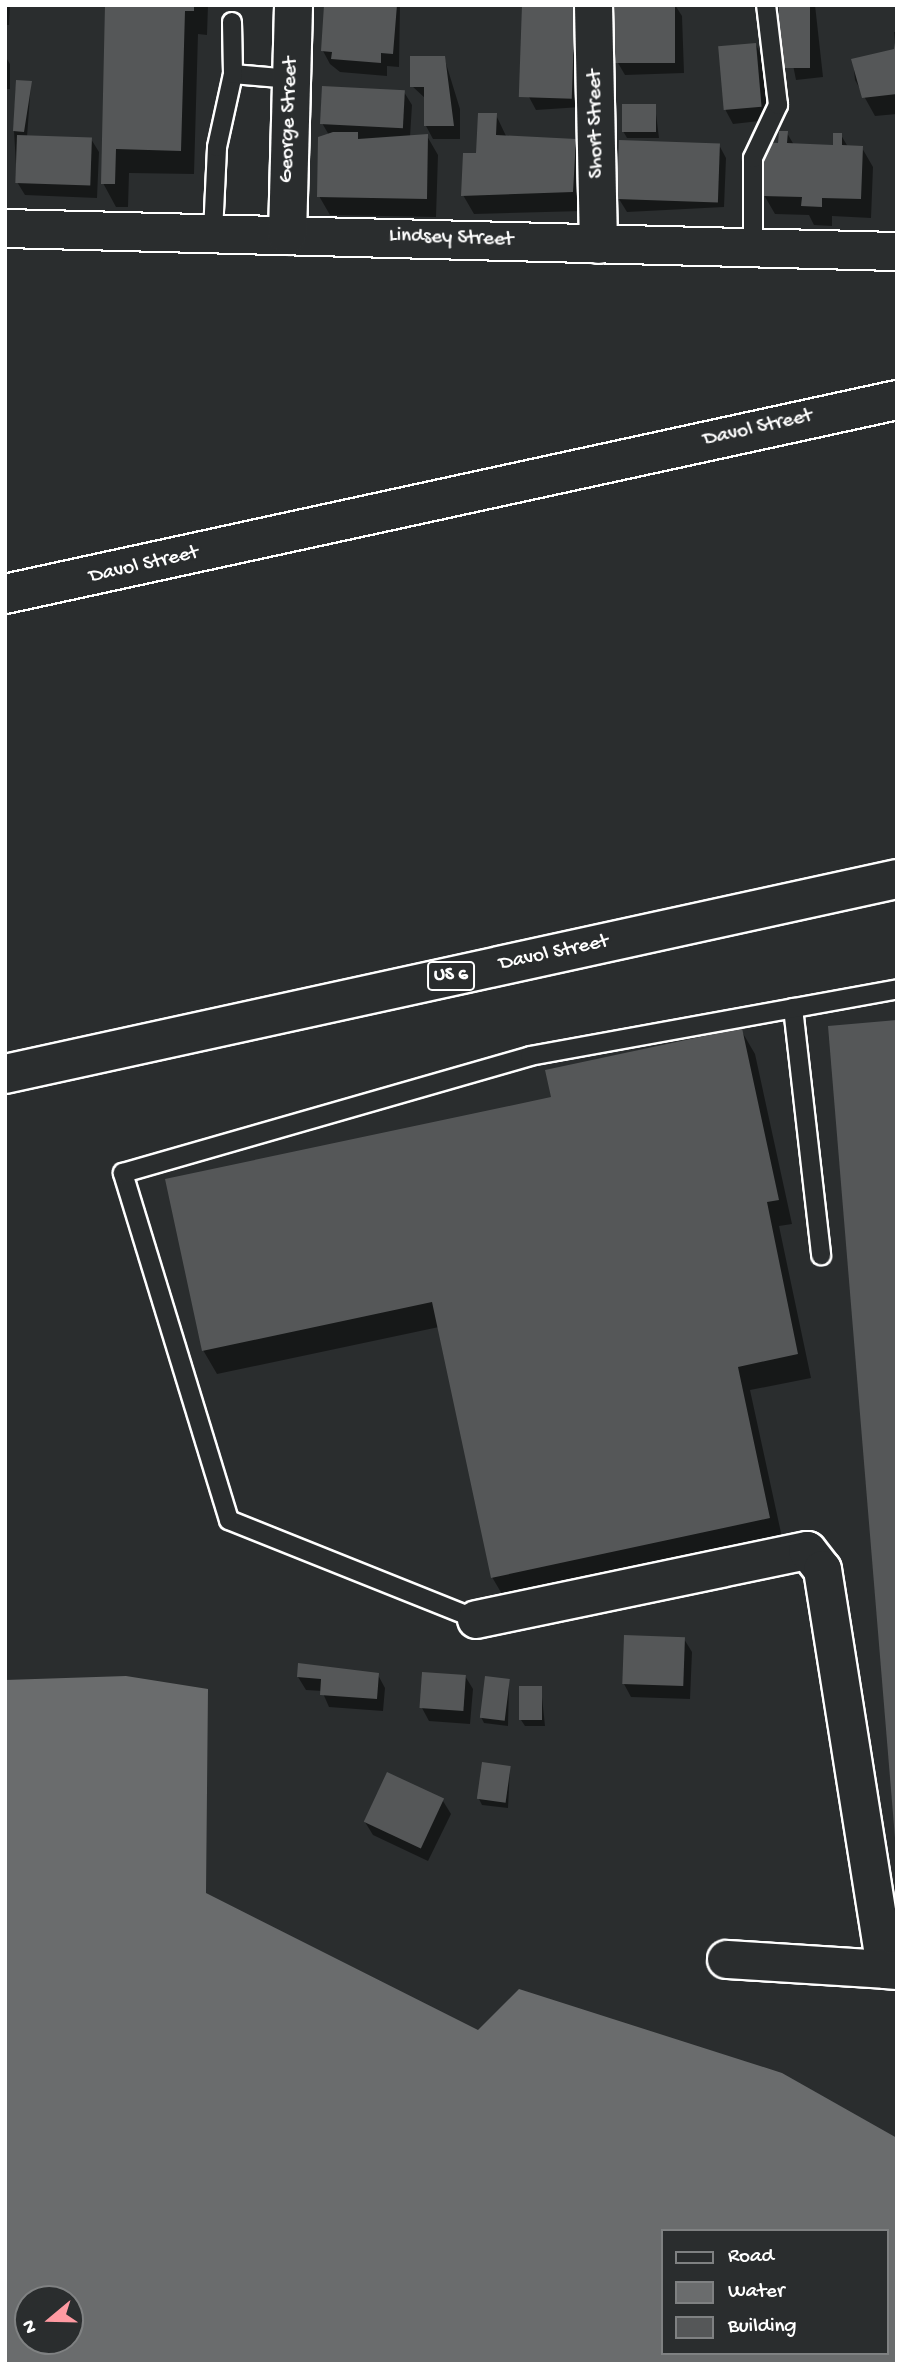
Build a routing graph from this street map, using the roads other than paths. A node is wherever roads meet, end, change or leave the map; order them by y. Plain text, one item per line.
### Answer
1 (293, 5) edge
2 (593, 5) edge
3 (766, 5) edge
4 (232, 22) dead end
5 (233, 74) junction
6 (291, 79) junction
7 (5, 228) edge
8 (213, 233) junction
9 (287, 235) junction
10 (598, 244) junction
11 (753, 248) junction
12 (897, 251) edge
13 (897, 400) edge
14 (5, 594) edge
15 (897, 879) edge
16 (897, 989) edge
17 (793, 1008) junction
18 (5, 1074) edge
19 (821, 1255) dead end
20 (475, 1619) joint
21 (726, 1959) dead end
22 (891, 1969) edge

1 - 6 street, George Street
2 - 10 street, Short Street
3 - 11 lane
4 - 5 lane
5 - 6 lane
5 - 8 lane
6 - 9 street, George Street
7 - 8 street, Lindsey Street
8 - 9 street, Lindsey Street
9 - 10 street, Lindsey Street
10 - 11 street, Lindsey Street
11 - 12 street, Lindsey Street
13 - 14 highway, Davol Street
15 - 18 highway, Davol Street / US 6
16 - 17 lane
17 - 19 lane
17 - 20 lane
20 - 22 street
21 - 22 street

